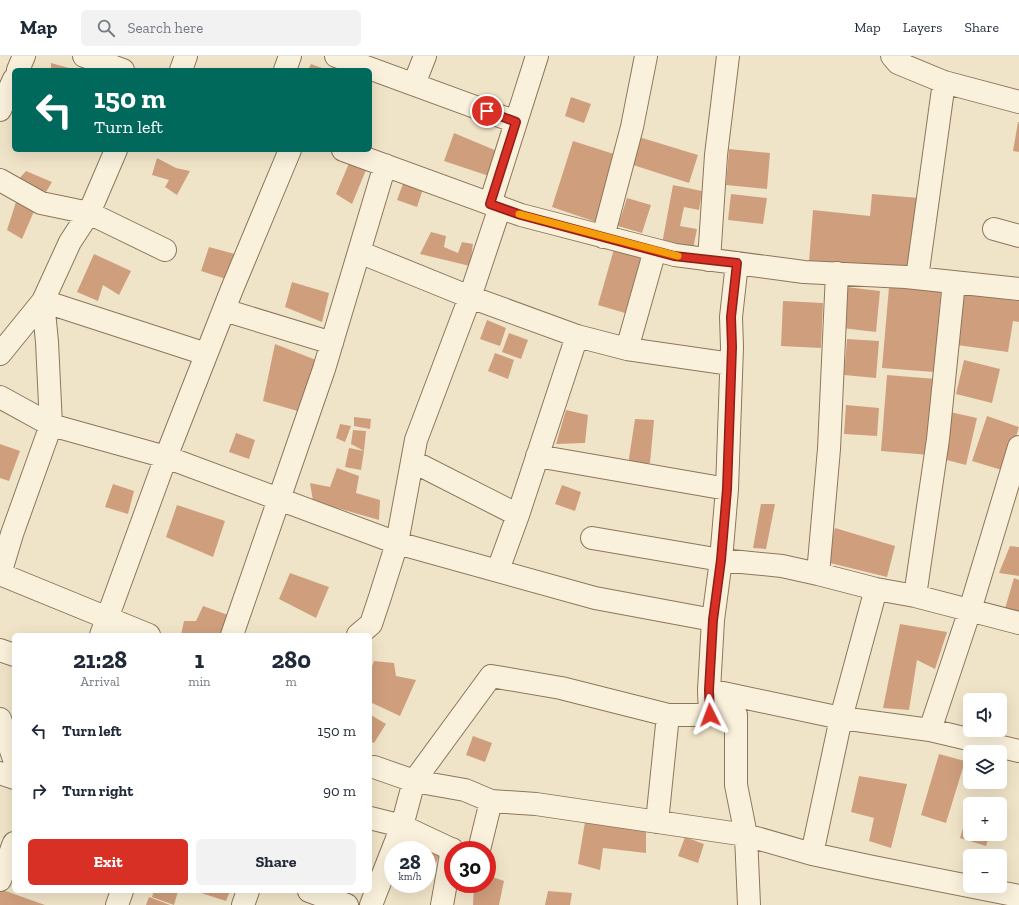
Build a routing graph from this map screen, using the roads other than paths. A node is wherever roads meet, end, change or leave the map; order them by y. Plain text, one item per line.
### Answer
1 (24, 56) edge
2 (186, 56) edge
3 (290, 56) edge
4 (336, 56) edge
5 (424, 56) edge
6 (537, 56) edge
7 (646, 56) edge
8 (728, 56) edge
9 (892, 56) edge
10 (94, 58) edge
11 (19, 68) edge
12 (118, 68) edge
13 (182, 68) edge
14 (286, 68) edge
15 (369, 68) edge
16 (372, 69) edge
17 (944, 82) junction
18 (12, 83) edge
19 (414, 84) junction
20 (1019, 102) edge
21 (0, 110) edge
22 (516, 122) junction
23 (115, 152) edge
24 (289, 152) edge
25 (349, 152) edge
26 (385, 165) junction
27 (0, 180) edge
28 (495, 206) junction
29 (89, 213) junction
30 (994, 229) dead end
31 (603, 236) junction
32 (1019, 236) edge
33 (165, 250) dead end
34 (655, 250) junction
35 (359, 252) junction
36 (709, 260) junction
37 (737, 263) junction
38 (837, 273) junction
39 (917, 278) junction
40 (954, 282) junction
41 (1019, 289) edge
42 (470, 297) junction
43 (43, 301) junction
44 (224, 310) junction
45 (577, 336) junction
46 (332, 343) junction
47 (627, 349) junction
48 (0, 354) edge
49 (206, 354) junction
50 (732, 364) junction
51 (0, 396) edge
52 (51, 425) junction
53 (1019, 447) edge
54 (166, 456) junction
55 (538, 456) junction
56 (412, 461) junction
57 (727, 489) junction
58 (279, 500) junction
59 (518, 515) junction
60 (6, 532) edge
61 (592, 538) dead end
62 (397, 543) junction
63 (721, 560) junction
64 (498, 570) junction
65 (818, 574) junction
66 (876, 589) junction
67 (915, 596) junction
68 (970, 610) junction
69 (713, 620) junction
70 (1019, 623) edge
71 (104, 626) edge
72 (139, 633) edge
73 (233, 633) edge
74 (360, 633) edge
75 (0, 650) edge
76 (12, 655) edge
77 (709, 690) junction
78 (668, 715) junction
79 (710, 715) junction
80 (841, 718) junction
81 (0, 719) edge
82 (930, 730) junction
83 (1019, 751) edge
84 (12, 753) edge
85 (374, 767) dead end
86 (0, 773) edge
87 (12, 777) edge
88 (414, 781) junction
89 (491, 801) junction
90 (372, 818) edge
91 (657, 822) junction
92 (402, 826) junction
93 (746, 835) junction
94 (481, 841) edge
95 (444, 846) edge
96 (12, 848) edge
97 (812, 854) junction
98 (12, 878) edge
99 (0, 880) edge
100 (121, 893) edge
101 (247, 893) edge
102 (319, 893) edge
103 (444, 893) edge
104 (1019, 896) edge
105 (117, 905) edge
106 (243, 905) edge
107 (347, 905) edge
108 (371, 905) edge
109 (442, 905) edge
110 (749, 905) edge

1 - 11 street
2 - 13 street
3 - 14 street
4 - 15 street
5 - 19 street
6 - 22 street
7 - 31 street
8 - 36 street
9 - 17 street
10 - 12 street
16 - 19 street
17 - 20 street
17 - 39 street
18 - 21 street
19 - 22 street
22 - 28 street
23 - 29 street
24 - 44 street
25 - 26 street
26 - 28 street
26 - 35 street
27 - 29 street
28 - 31 street
28 - 42 street
29 - 33 street
29 - 43 street
30 - 32 street
31 - 34 street
34 - 36 street
34 - 47 street
35 - 42 street
35 - 46 street
36 - 37 street
37 - 38 street
37 - 50 street
38 - 39 street
38 - 65 street
39 - 40 street
40 - 41 street
40 - 67 street
42 - 45 street
42 - 56 street
43 - 48 street
43 - 49 street
43 - 52 street
44 - 46 street
44 - 49 street
45 - 47 street
45 - 55 street
46 - 58 street
47 - 50 street
49 - 54 street
50 - 57 street
51 - 52 street
52 - 54 street
52 - 60 street
53 - 68 street
54 - 58 street
54 - 71 street
55 - 57 street
55 - 59 street
56 - 59 street
56 - 62 street
57 - 63 street
58 - 62 street
58 - 73 street
59 - 64 street
60 - 71 street
61 - 63 street
62 - 64 street
62 - 74 street
63 - 65 street
63 - 69 street
64 - 69 street
65 - 66 street
66 - 67 street
66 - 80 street
67 - 68 street
68 - 70 street
68 - 82 street
69 - 77 street
71 - 72 street
75 - 76 street
77 - 79 street
77 - 80 street
78 - 79 street
78 - 88 street
78 - 91 street
79 - 93 street
80 - 82 street
80 - 97 street
81 - 84 street
82 - 83 street
85 - 88 street
86 - 87 street
88 - 89 street
88 - 92 street
89 - 91 street
89 - 94 street
90 - 92 street
91 - 93 street
92 - 95 street
92 - 108 street
93 - 97 street
93 - 110 street
96 - 99 street
97 - 104 street
98 - 99 street
100 - 105 street
101 - 106 street
102 - 107 street
103 - 109 street

